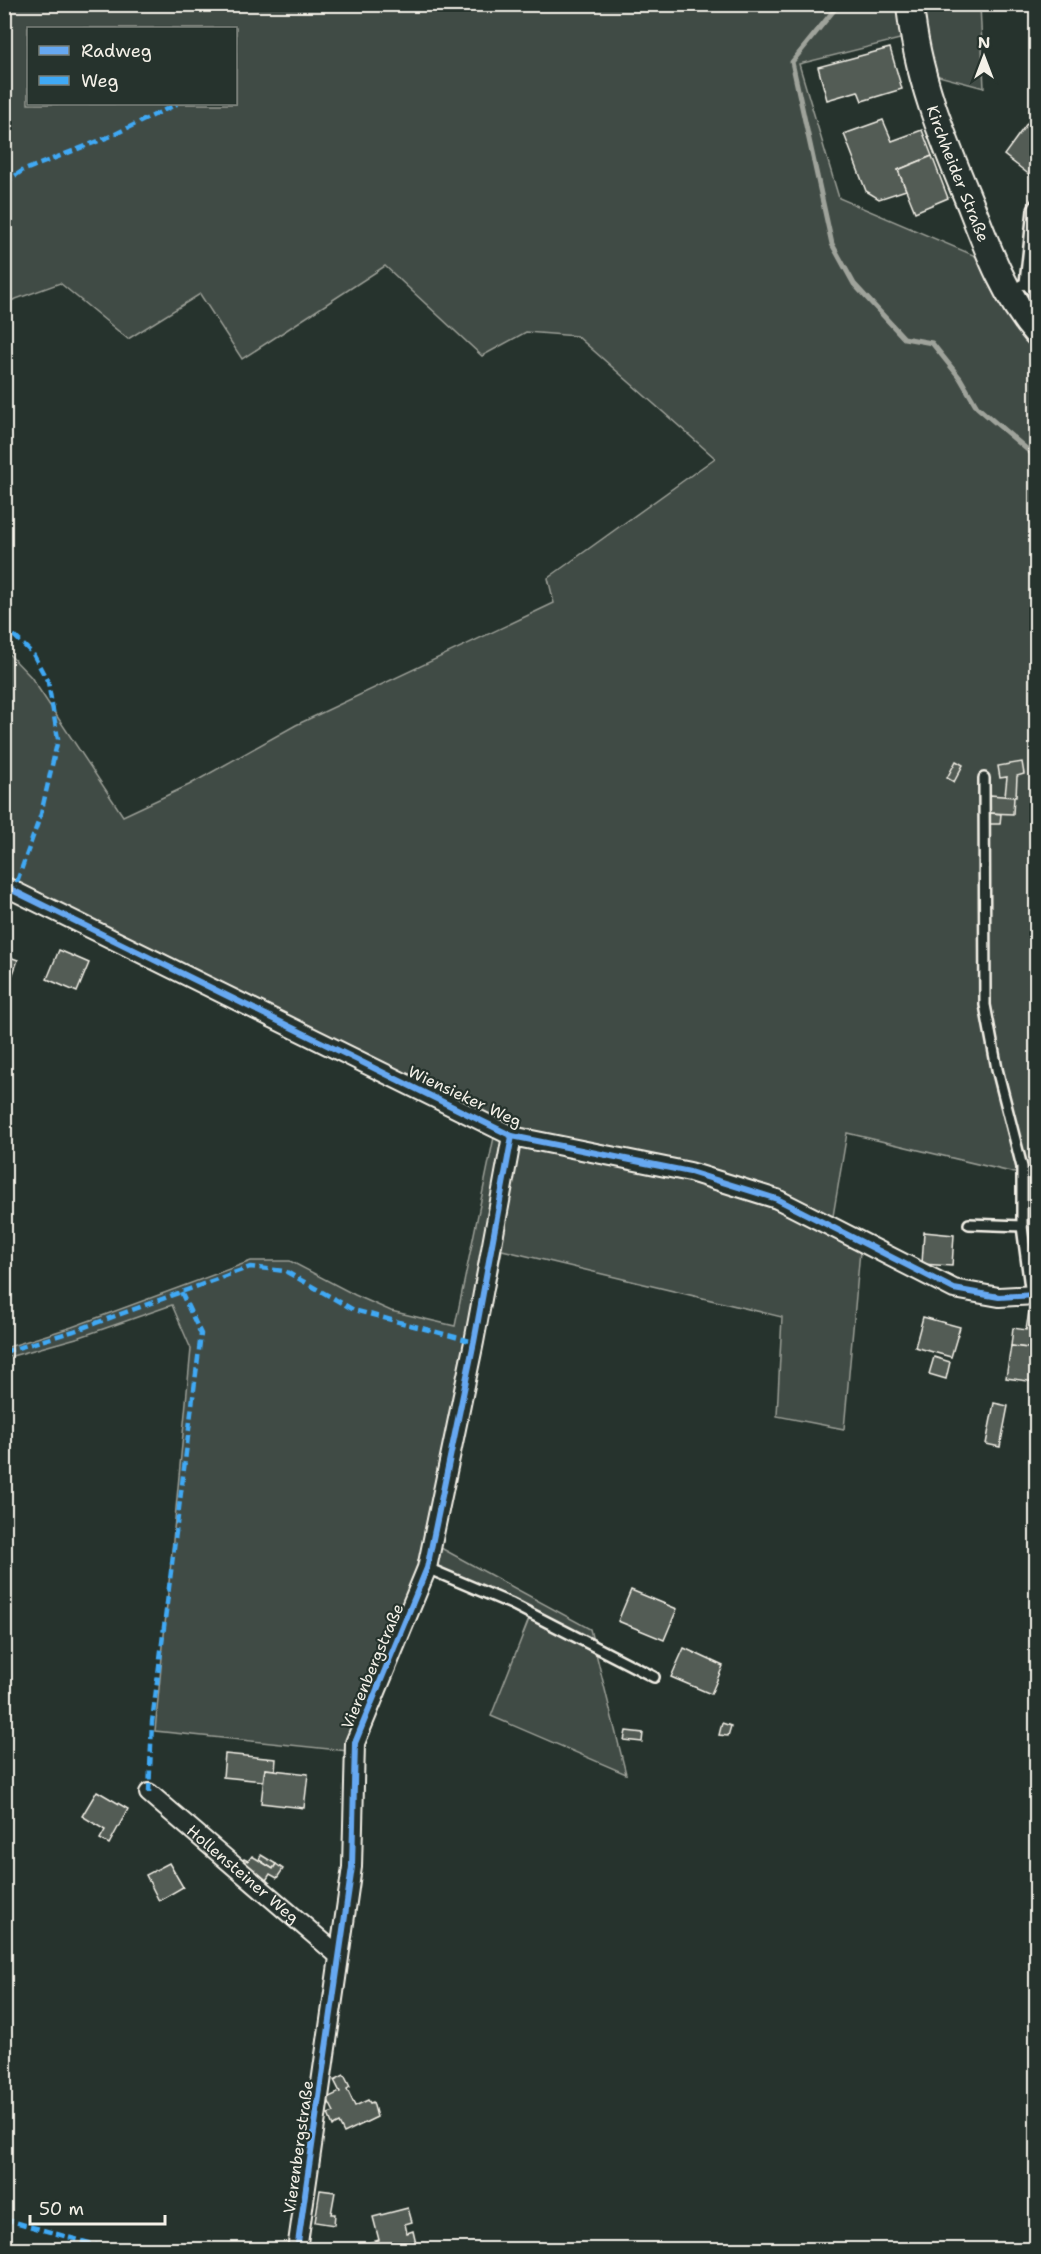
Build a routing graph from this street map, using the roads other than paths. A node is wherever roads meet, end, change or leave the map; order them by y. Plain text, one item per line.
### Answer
1 (910, 4) edge
2 (1036, 204) edge
3 (1017, 287) junction
4 (1036, 295) edge
5 (1036, 332) edge
6 (984, 778) dead end
7 (4, 886) edge
8 (512, 1136) junction
9 (969, 1224) dead end
10 (1022, 1226) junction
11 (1034, 1295) edge
12 (427, 1568) junction
13 (654, 1677) dead end
14 (149, 1793) dead end
15 (338, 1955) junction
16 (297, 2250) edge

1 - 3 main road, Kirchheider Straße
2 - 3 lane
3 - 4 lane
3 - 5 main road, Kirchheider Straße
6 - 10 lane
7 - 8 street, Wiensieker Weg
8 - 11 street, Wiensieker Weg
8 - 12 street, Vierenbergstraße
9 - 10 lane
10 - 11 lane
12 - 13 lane
12 - 15 street, Vierenbergstraße
14 - 15 street, Hollensteiner Weg
15 - 16 street, Vierenbergstraße

